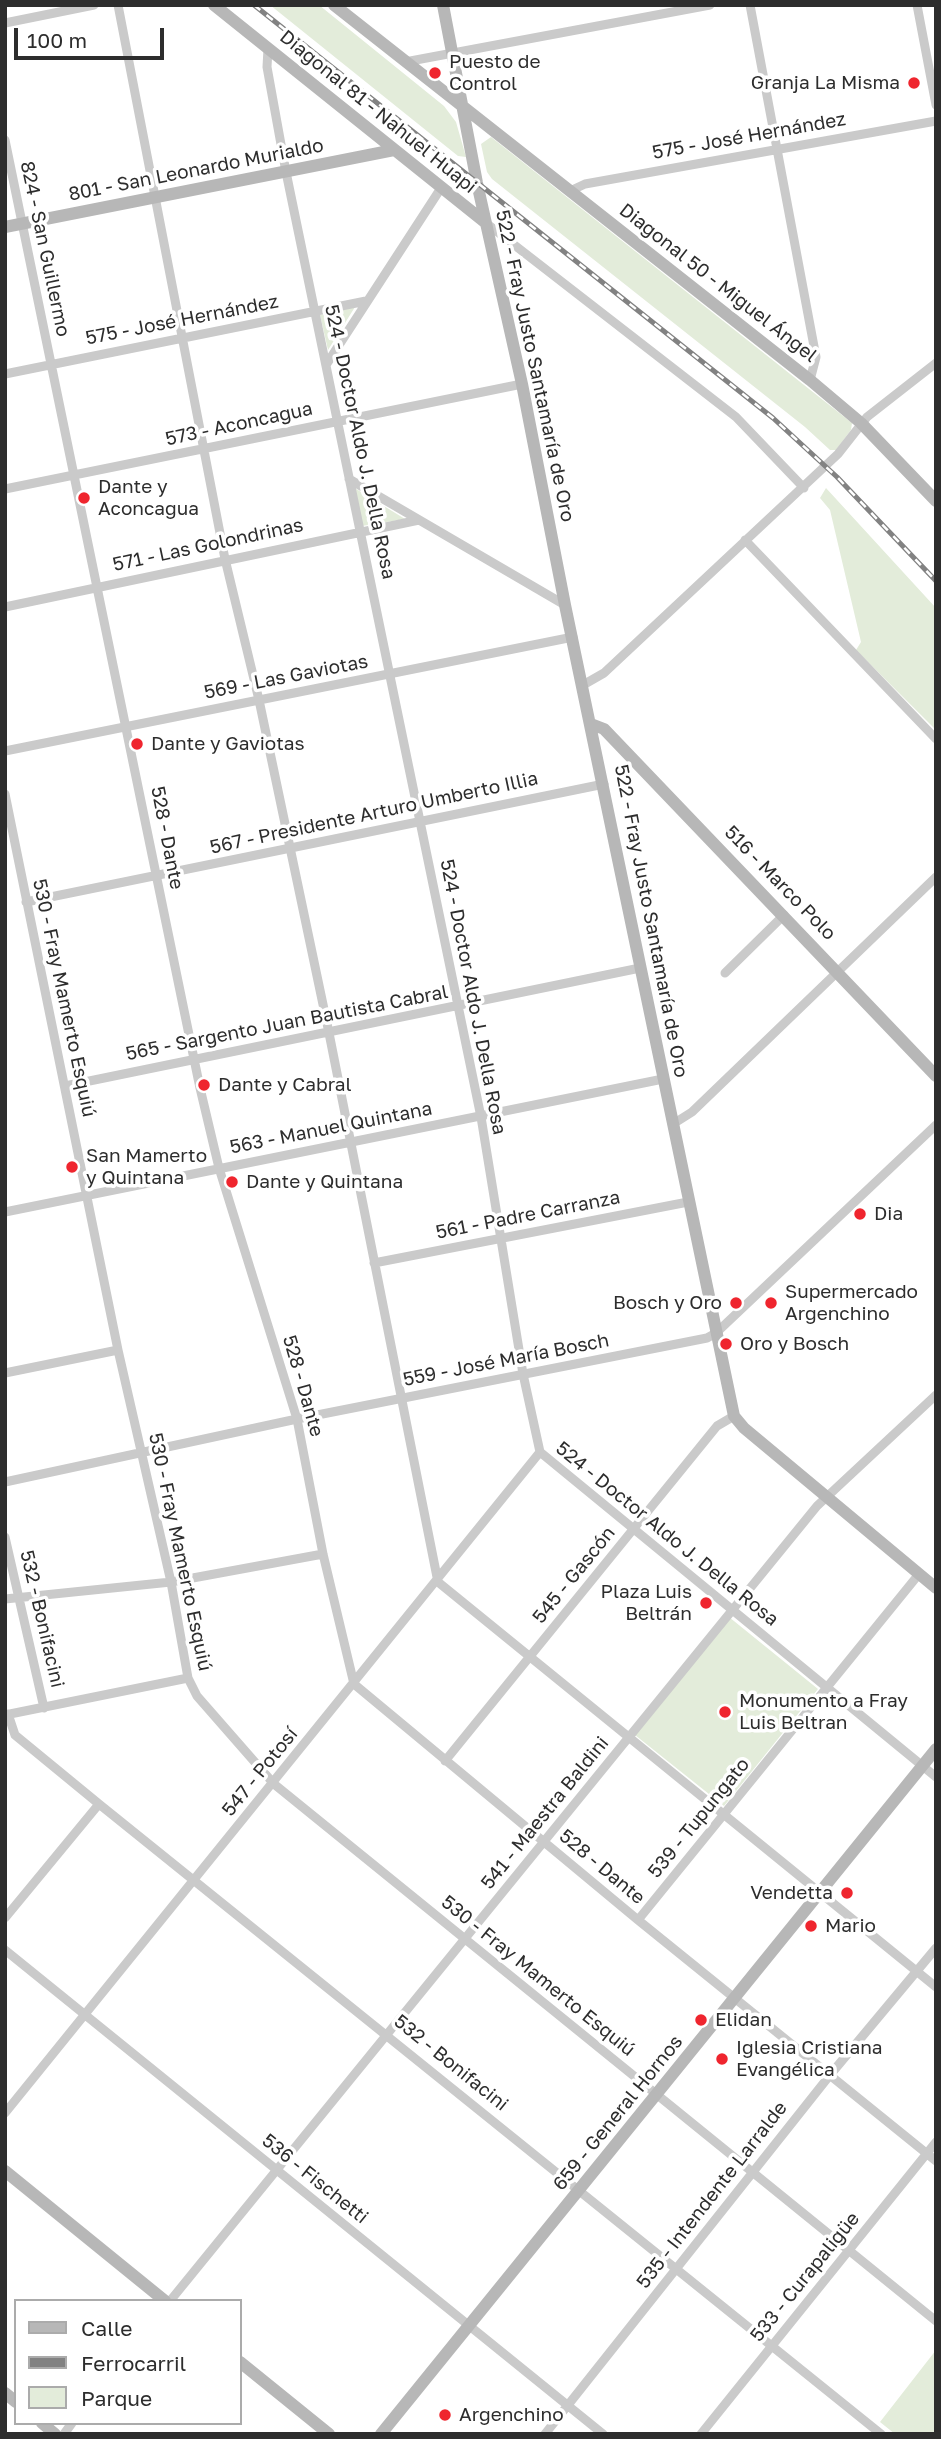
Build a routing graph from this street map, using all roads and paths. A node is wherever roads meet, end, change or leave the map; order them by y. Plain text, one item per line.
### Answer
1 (94, 5) edge
2 (118, 5) edge
3 (214, 5) edge
4 (334, 5) edge
5 (443, 5) edge
6 (710, 5) edge
7 (750, 5) edge
8 (917, 5) edge
9 (5, 23) edge
10 (268, 49) junction
11 (453, 52) junction
12 (405, 62) junction
13 (936, 105) edge
14 (464, 109) junction
15 (936, 121) edge
16 (5, 140) edge
17 (778, 148) junction
18 (394, 150) junction
19 (286, 172) junction
20 (440, 188) junction
21 (570, 191) junction
22 (154, 197) junction
23 (486, 223) junction
24 (22, 224) junction
25 (5, 227) edge
26 (366, 301) junction
27 (315, 311) junction
28 (182, 339) junction
29 (936, 363) edge
30 (52, 364) junction
31 (326, 365) junction
32 (5, 374) edge
33 (810, 380) junction
34 (522, 384) junction
35 (338, 421) junction
36 (861, 423) junction
37 (204, 449) junction
38 (75, 475) junction
39 (349, 479) junction
40 (804, 488) junction
41 (5, 489) edge
42 (936, 501) edge
43 (419, 520) junction
44 (360, 532) junction
45 (745, 540) junction
46 (225, 559) junction
47 (96, 587) junction
48 (565, 605) junction
49 (5, 607) edge
50 (573, 637) junction
51 (390, 674) junction
52 (583, 685) junction
53 (259, 700) junction
54 (591, 724) junction
55 (125, 726) junction
56 (936, 739) edge
57 (5, 751) edge
58 (604, 784) junction
59 (5, 794) edge
60 (420, 821) junction
61 (290, 849) junction
62 (156, 876) junction
63 (936, 877) edge
64 (26, 902) junction
65 (784, 915) junction
66 (640, 968) junction
67 (839, 972) junction
68 (726, 973) dead end
69 (459, 1006) junction
70 (329, 1033) junction
71 (194, 1059) junction
72 (936, 1076) edge
73 (663, 1079) junction
74 (65, 1086) junction
75 (481, 1116) junction
76 (673, 1124) junction
77 (936, 1125) edge
78 (349, 1142) junction
79 (219, 1168) junction
80 (87, 1196) junction
81 (688, 1202) junction
82 (5, 1212) edge
83 (501, 1238) junction
84 (374, 1263) junction
85 (716, 1333) junction
86 (118, 1350) junction
87 (5, 1373) edge
88 (523, 1374) junction
89 (936, 1395) edge
90 (399, 1399) junction
91 (734, 1416) junction
92 (297, 1419) junction
93 (141, 1452) junction
94 (540, 1452) junction
95 (5, 1482) edge
96 (826, 1498) junction
97 (633, 1530) junction
98 (5, 1537) edge
99 (323, 1553) junction
100 (919, 1574) junction
101 (171, 1582) junction
102 (438, 1582) junction
103 (936, 1588) edge
104 (18, 1596) junction
105 (5, 1599) edge
106 (731, 1610) junction
107 (530, 1657) junction
108 (188, 1678) junction
109 (354, 1684) junction
110 (827, 1689) junction
111 (44, 1708) junction
112 (7, 1715) edge
113 (630, 1736) junction
114 (936, 1749) edge
115 (445, 1761) junction
116 (922, 1766) junction
117 (936, 1777) edge
118 (274, 1784) junction
119 (99, 1804) junction
120 (724, 1816) junction
121 (543, 1842) junction
122 (193, 1881) junction
123 (820, 1894) junction
124 (5, 1919) edge
125 (638, 1920) junction
126 (465, 1939) junction
127 (936, 1948) edge
128 (5, 1950) edge
129 (916, 1971) junction
130 (936, 1987) edge
131 (735, 1998) junction
132 (84, 2014) junction
133 (388, 2035) junction
134 (830, 2075) junction
135 (657, 2096) junction
136 (5, 2113) edge
137 (936, 2142) edge
138 (926, 2154) junction
139 (936, 2161) edge
140 (5, 2171) edge
141 (277, 2171) junction
142 (752, 2174) junction
143 (579, 2191) junction
144 (849, 2251) junction
145 (676, 2269) junction
146 (162, 2299) edge
147 (172, 2299) edge
148 (936, 2321) edge
149 (469, 2324) junction
150 (773, 2346) junction
151 (242, 2363) edge
152 (568, 2406) junction
153 (329, 2434) edge
154 (381, 2434) edge
155 (545, 2434) edge
156 (603, 2434) edge
157 (701, 2434) edge
158 (881, 2434) edge

1 - 9 street
2 - 22 street
3 - 10 street, Diagonal 81 - Nahuel Huapi
4 - 12 street, Diagonal 50 - Miguel Ángel
5 - 11 street, 522 - Fray Justo Santamaría de Oro
6 - 11 street
7 - 17 street
8 - 13 street
10 - 18 street, Diagonal 81 - Nahuel Huapi
10 - 19 street, 524 - Doctor Aldo J. Della Rosa
11 - 12 street
11 - 14 street, 522 - Fray Justo Santamaría de Oro
12 - 14 street, Diagonal 50 - Miguel Ángel
14 - 21 street, Diagonal 50 - Miguel Ángel
14 - 23 street, 522 - Fray Justo Santamaría de Oro
15 - 17 street, 575 - José Hernández
16 - 24 street, 824 - San Guillermo
17 - 21 street, 575 - José Hernández
17 - 33 street
18 - 19 street, 801 - San Leonardo Murialdo
18 - 20 street, Diagonal 81 - Nahuel Huapi
19 - 22 street, 801 - San Leonardo Murialdo
19 - 27 street, 524 - Doctor Aldo J. Della Rosa
20 - 23 street, Diagonal 81 - Nahuel Huapi
20 - 26 street
21 - 33 street, Diagonal 50 - Miguel Ángel
22 - 24 street, 801 - San Leonardo Murialdo
22 - 28 street
23 - 34 street, 522 - Fray Justo Santamaría de Oro
23 - 40 street
24 - 25 street, 801 - San Leonardo Murialdo
24 - 30 street, 824 - San Guillermo
26 - 27 street, 575 - José Hernández
26 - 31 street
27 - 28 street, 575 - José Hernández
27 - 31 street, 524 - Doctor Aldo J. Della Rosa
28 - 30 street, 575 - José Hernández
28 - 37 street
29 - 36 street
30 - 32 street, 575 - José Hernández
30 - 38 street, 528 - Dante
31 - 35 street, 524 - Doctor Aldo J. Della Rosa
33 - 36 street, Diagonal 50 - Miguel Ángel
34 - 35 street, 573 - Aconcagua
34 - 48 street, 522 - Fray Justo Santamaría de Oro
35 - 37 street, 573 - Aconcagua
35 - 39 street, 524 - Doctor Aldo J. Della Rosa
36 - 40 street
36 - 42 street, Diagonal 50 - Miguel Ángel
37 - 38 street, 573 - Aconcagua
37 - 46 street
38 - 41 street, 573 - Aconcagua
38 - 47 street, 528 - Dante
39 - 43 street
39 - 44 street, 524 - Doctor Aldo J. Della Rosa
40 - 45 street
43 - 44 street, 571 - Las Golondrinas
43 - 48 street
44 - 46 street, 571 - Las Golondrinas
44 - 51 street, 524 - Doctor Aldo J. Della Rosa
45 - 52 street
45 - 56 street
46 - 47 street, 571 - Las Golondrinas
46 - 53 street
47 - 49 street, 571 - Las Golondrinas
47 - 55 street, 528 - Dante
48 - 50 street, 522 - Fray Justo Santamaría de Oro
50 - 51 street, 569 - Las Gaviotas
50 - 52 street, 522 - Fray Justo Santamaría de Oro
51 - 53 street, 569 - Las Gaviotas
51 - 60 street, 524 - Doctor Aldo J. Della Rosa
52 - 54 street, 522 - Fray Justo Santamaría de Oro
53 - 55 street, 569 - Las Gaviotas
53 - 61 street
54 - 58 street, 522 - Fray Justo Santamaría de Oro
54 - 65 street, 516 - Marco Polo
55 - 57 street, 569 - Las Gaviotas
55 - 62 street, 528 - Dante
58 - 60 street, 567 - Presidente Arturo Umberto Illia
58 - 66 street, 522 - Fray Justo Santamaría de Oro
59 - 64 street, 530 - Fray Mamerto Esquiú
60 - 61 street, 567 - Presidente Arturo Umberto Illia
60 - 69 street, 524 - Doctor Aldo J. Della Rosa
61 - 62 street, 567 - Presidente Arturo Umberto Illia
61 - 70 street
62 - 64 street, 567 - Presidente Arturo Umberto Illia
62 - 71 street, 528 - Dante
63 - 67 street
64 - 74 street, 530 - Fray Mamerto Esquiú
65 - 67 street, 516 - Marco Polo
65 - 68 street
66 - 69 street, 565 - Sargento Juan Bautista Cabral
66 - 73 street, 522 - Fray Justo Santamaría de Oro
67 - 72 street, 516 - Marco Polo
67 - 76 street
69 - 70 street, 565 - Sargento Juan Bautista Cabral
69 - 75 street, 524 - Doctor Aldo J. Della Rosa
70 - 71 street, 565 - Sargento Juan Bautista Cabral
70 - 78 street
71 - 74 street, 565 - Sargento Juan Bautista Cabral
71 - 79 street, 528 - Dante
73 - 75 street, 563 - Manuel Quintana
73 - 76 street, 522 - Fray Justo Santamaría de Oro
74 - 80 street, 530 - Fray Mamerto Esquiú
75 - 78 street, 563 - Manuel Quintana
75 - 83 street, 524 - Doctor Aldo J. Della Rosa
76 - 81 street, 522 - Fray Justo Santamaría de Oro
77 - 85 street, 559 - José María Bosch
78 - 79 street, 563 - Manuel Quintana
78 - 84 street
79 - 80 street, 563 - Manuel Quintana
79 - 92 street, 528 - Dante
80 - 82 street, 563 - Manuel Quintana
80 - 86 street, 530 - Fray Mamerto Esquiú
81 - 83 street, 561 - Padre Carranza
81 - 85 street, 522 - Fray Justo Santamaría de Oro
83 - 84 street, 561 - Padre Carranza
83 - 88 street, 524 - Doctor Aldo J. Della Rosa
84 - 90 street
85 - 88 street, 559 - José María Bosch
85 - 91 street, 522 - Fray Justo Santamaría de Oro
86 - 87 street
86 - 93 street, 530 - Fray Mamerto Esquiú
88 - 90 street, 559 - José María Bosch
88 - 94 street, 524 - Doctor Aldo J. Della Rosa
89 - 96 street, 541 - Maestra Baldini
90 - 92 street, 559 - José María Bosch
90 - 102 street
91 - 96 street
91 - 97 street, 545 - Gascón
92 - 93 street, 559 - José María Bosch
92 - 99 street, 528 - Dante
93 - 95 street, 559 - José María Bosch
93 - 101 street, 530 - Fray Mamerto Esquiú
94 - 97 street, 524 - Doctor Aldo J. Della Rosa
94 - 102 street, 547 - Potosí
96 - 100 street
96 - 106 street, 541 - Maestra Baldini
97 - 106 street, 524 - Doctor Aldo J. Della Rosa
97 - 107 street, 545 - Gascón
98 - 104 street, 532 - Bonifacini
99 - 101 street
99 - 109 street, 528 - Dante
100 - 103 street
100 - 110 street, 539 - Tupungato
101 - 104 street
101 - 108 street, 530 - Fray Mamerto Esquiú
102 - 107 street
102 - 109 street, 547 - Potosí
104 - 105 street
104 - 111 street, 532 - Bonifacini
106 - 110 street, 524 - Doctor Aldo J. Della Rosa
106 - 113 street, 541 - Maestra Baldini
107 - 113 street
107 - 115 street, 545 - Gascón
108 - 111 street
108 - 118 street, 530 - Fray Mamerto Esquiú
109 - 115 street, 528 - Dante
109 - 118 street, 547 - Potosí
110 - 116 street, 524 - Doctor Aldo J. Della Rosa
110 - 120 street, 539 - Tupungato
111 - 112 street
112 - 119 street, 532 - Bonifacini
113 - 120 street
113 - 121 street, 541 - Maestra Baldini
114 - 116 street, 659 - General Hornos
115 - 121 street, 528 - Dante
116 - 117 street, 524 - Doctor Aldo J. Della Rosa
116 - 123 street, 659 - General Hornos
118 - 122 street, 547 - Potosí
118 - 126 street, 530 - Fray Mamerto Esquiú
119 - 122 street, 532 - Bonifacini
119 - 124 street
120 - 123 street
120 - 125 street, 539 - Tupungato
121 - 125 street, 528 - Dante
121 - 126 street, 541 - Maestra Baldini
122 - 132 street, 547 - Potosí
122 - 133 street, 532 - Bonifacini
123 - 129 street
123 - 131 street, 659 - General Hornos
125 - 131 street, 528 - Dante
126 - 133 street, 541 - Maestra Baldini
126 - 135 street, 530 - Fray Mamerto Esquiú
127 - 129 street, 535 - Intendente Larralde
128 - 132 street, 536 - Fischetti
129 - 130 street
129 - 134 street, 535 - Intendente Larralde
131 - 134 street, 528 - Dante
131 - 135 street, 659 - General Hornos
132 - 136 street, 547 - Potosí
132 - 141 street, 536 - Fischetti
133 - 141 street, 541 - Maestra Baldini
133 - 143 street, 532 - Bonifacini
134 - 138 street, 528 - Dante
134 - 142 street, 535 - Intendente Larralde
135 - 142 street, 530 - Fray Mamerto Esquiú
135 - 143 street, 659 - General Hornos
137 - 138 street, 533 - Curapaligüe
138 - 139 street, 528 - Dante
138 - 144 street, 533 - Curapaligüe
140 - 146 street
141 - 147 street, 541 - Maestra Baldini
141 - 149 street, 536 - Fischetti
142 - 144 street, 530 - Fray Mamerto Esquiú
142 - 145 street, 535 - Intendente Larralde
143 - 145 street, 532 - Bonifacini
143 - 149 street, 659 - General Hornos
144 - 148 street, 530 - Fray Mamerto Esquiú
144 - 150 street, 533 - Curapaligüe
145 - 150 street, 532 - Bonifacini
145 - 152 street, 535 - Intendente Larralde
149 - 152 street, 536 - Fischetti
149 - 154 street, 659 - General Hornos
150 - 157 street, 533 - Curapaligüe
150 - 158 street, 532 - Bonifacini
151 - 153 street
152 - 155 street, 535 - Intendente Larralde
152 - 156 street, 536 - Fischetti

